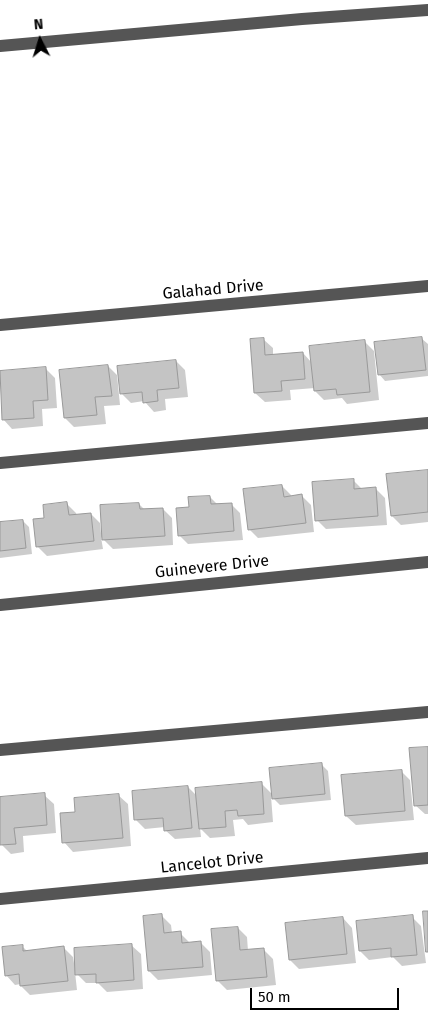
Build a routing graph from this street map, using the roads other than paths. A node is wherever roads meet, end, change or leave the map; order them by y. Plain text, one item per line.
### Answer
1 (428, 10) edge
2 (0, 46) edge
3 (428, 286) edge
4 (0, 325) edge
5 (428, 423) edge
6 (0, 462) edge
7 (428, 562) edge
8 (0, 605) edge
9 (428, 712) edge
10 (0, 750) edge
11 (428, 858) edge
12 (0, 899) edge

1 - 2 street
3 - 4 street, Galahad Drive
5 - 6 street
7 - 8 street, Guinevere Drive
9 - 10 street
11 - 12 street, Lancelot Drive

